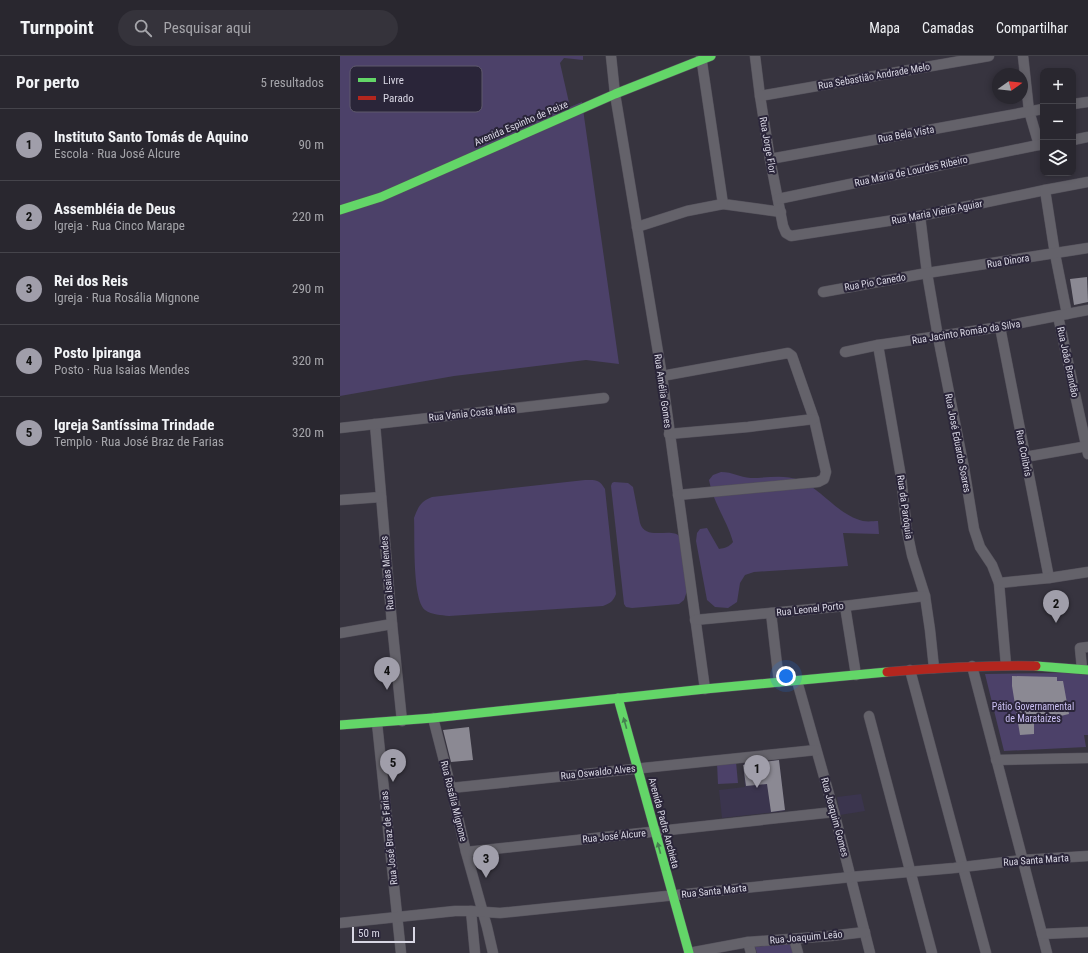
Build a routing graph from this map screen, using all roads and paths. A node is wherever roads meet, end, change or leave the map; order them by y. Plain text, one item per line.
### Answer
1 (611, 56) edge
2 (755, 56) edge
3 (989, 56) edge
4 (1023, 56) edge
5 (705, 57) edge
6 (615, 94) junction
7 (760, 96) junction
8 (1088, 102) edge
9 (1076, 104) edge
10 (1040, 109) edge
11 (1029, 111) junction
12 (1088, 138) edge
13 (1076, 140) edge
14 (1040, 141) edge
15 (1040, 144) edge
16 (770, 159) junction
17 (1088, 182) edge
18 (1045, 190) junction
19 (778, 199) junction
20 (723, 204) junction
21 (340, 210) edge
22 (781, 212) junction
23 (920, 216) junction
24 (637, 227) junction
25 (786, 233) joint
26 (1088, 248) edge
27 (1055, 254) junction
28 (927, 273) junction
29 (823, 292) dead end
30 (1088, 310) edge
31 (1063, 315) junction
32 (1000, 327) junction
33 (938, 337) junction
34 (878, 345) junction
35 (845, 352) dead end
36 (662, 376) junction
37 (604, 398) dead end
38 (814, 419) junction
39 (375, 424) junction
40 (340, 428) edge
41 (670, 434) junction
42 (1088, 449) edge
43 (1024, 457) junction
44 (678, 495) junction
45 (381, 497) junction
46 (340, 500) edge
47 (1088, 572) edge
48 (1049, 578) junction
49 (999, 583) junction
50 (925, 596) junction
51 (845, 606) junction
52 (771, 613) junction
53 (695, 620) junction
54 (392, 624) junction
55 (340, 633) edge
56 (1088, 647) edge
57 (972, 666) junction
58 (1006, 666) junction
59 (934, 668) junction
60 (910, 670) junction
61 (1085, 670) edge
62 (856, 675) junction
63 (797, 681) junction
64 (779, 682) junction
65 (705, 688) junction
66 (613, 698) junction
67 (870, 716) dead end
68 (433, 718) junction
69 (402, 721) junction
70 (377, 723) junction
71 (340, 725) edge
72 (816, 750) junction
73 (1088, 758) edge
74 (996, 760) junction
75 (634, 768) junction
76 (452, 788) junction
77 (834, 812) junction
78 (651, 832) junction
79 (466, 852) junction
80 (1088, 856) edge
81 (1022, 860) junction
82 (962, 867) junction
83 (910, 872) junction
84 (851, 877) junction
85 (668, 896) junction
86 (471, 911) junction
87 (483, 913) junction
88 (398, 916) junction
89 (340, 923) edge
90 (864, 932) junction
91 (1088, 932) edge
92 (1042, 934) junction
93 (794, 939) junction
94 (748, 942) junction
95 (401, 953) edge
96 (476, 953) edge
97 (493, 953) edge
98 (680, 953) edge
99 (689, 953) edge
100 (752, 953) edge
101 (798, 953) edge
102 (870, 953) edge
103 (932, 953) edge
104 (986, 953) edge
105 (1047, 953) edge

1 - 6 street, Rua Amélia Gomes
2 - 7 street, Rua Jorge Flor
3 - 7 street, Rua Sebastião Andrade Melo
4 - 11 street
5 - 6 main road, Avenida Espinho de Peixe
5 - 20 street
6 - 21 main road, Avenida Espinho de Peixe
6 - 24 street, Rua Amélia Gomes
7 - 16 street, Rua Jorge Flor
8 - 9 street
10 - 11 street, Rua Bela Vista
11 - 14 street
11 - 16 street, Rua Bela Vista
12 - 13 street
15 - 19 street, Rua Maria de Lourdes Ribeiro
16 - 19 street, Rua Jorge Flor
17 - 18 street, Rua Maria Vieira Aguiar
18 - 23 street, Rua Maria Vieira Aguiar
18 - 27 street, Rua João Brandão
19 - 22 street, Rua Jorge Flor
20 - 22 street
20 - 24 street
22 - 25 street, Rua Jorge Flor
23 - 25 street, Rua Maria Vieira Aguiar
23 - 28 street, Rua José Eduardo Soares
24 - 36 street, Rua Amélia Gomes
26 - 27 street, Rua Dinora
27 - 28 street, Rua Dinora
27 - 31 street, Rua João Brandão
28 - 29 street, Rua Pio Canedo
28 - 33 street, Rua José Eduardo Soares
30 - 31 street, Rua Jacinto Romão da Silva
31 - 32 street, Rua Jacinto Romão da Silva
31 - 42 street, Rua João Brandão
32 - 33 street, Rua Jacinto Romão da Silva
32 - 43 street, Rua Colibris
33 - 34 street, Rua Jacinto Romão da Silva
33 - 49 street, Rua José Eduardo Soares
34 - 35 street, Rua Jacinto Romão da Silva
34 - 50 street, Rua da Paróquia
36 - 38 street
36 - 41 street, Rua Amélia Gomes
37 - 39 street, Rua Vania Costa Mata
38 - 41 street
38 - 44 street
39 - 40 street, Rua Vania Costa Mata
39 - 45 street, Rua Isaias Mendes
41 - 44 street, Rua Amélia Gomes
42 - 43 street
43 - 48 street, Rua Colibris
44 - 53 street, Rua Amélia Gomes
45 - 46 street
45 - 54 street, Rua Isaias Mendes
47 - 48 street
48 - 49 street
49 - 58 street, Rua José Eduardo Soares
50 - 51 street, Rua Leonel Porto
50 - 59 street, Rua da Paróquia
51 - 52 street, Rua Leonel Porto
51 - 62 street
52 - 53 street, Rua Leonel Porto
52 - 64 street
53 - 65 street, Rua Amélia Gomes
54 - 55 street
54 - 69 street, Rua Isaias Mendes
56 - 61 street
57 - 58 main road
57 - 59 main road
57 - 74 street
58 - 61 main road
59 - 60 main road
60 - 62 main road
60 - 82 street
62 - 63 main road
63 - 64 main road
63 - 72 street, Rua Joaquim Gomes
64 - 65 main road
65 - 66 main road
66 - 68 main road
66 - 75 main road, Avenida Padre Anchieta
67 - 83 street
68 - 69 main road
68 - 76 street, Rua Rosália Mignone
69 - 70 main road
70 - 71 main road
70 - 88 street, Rua José Braz de Farias
72 - 75 street, Rua Oswaldo Alves
72 - 77 street, Rua Joaquim Gomes
73 - 74 street
74 - 81 street
75 - 76 street, Rua Oswaldo Alves
75 - 78 main road, Avenida Padre Anchieta
76 - 79 street, Rua Rosália Mignone
77 - 78 street, Rua José Alcure
77 - 84 street, Rua Joaquim Gomes
78 - 79 street, Rua José Alcure
78 - 85 main road, Avenida Padre Anchieta
79 - 87 street, Rua Rosália Mignone
80 - 81 street, Rua Santa Marta
81 - 82 street, Rua Santa Marta
81 - 92 street
82 - 83 street, Rua Santa Marta
82 - 104 street
83 - 84 street, Rua Santa Marta
83 - 103 street
84 - 85 street, Rua Santa Marta
84 - 90 street, Rua Joaquim Gomes
85 - 87 street, Rua Santa Marta
85 - 98 main road, Avenida Padre Anchieta
85 - 99 main road, Avenida Padre Anchieta
86 - 87 street, Rua Santa Marta
86 - 88 street, Rua Santa Marta
86 - 96 street
87 - 97 street, Rua Rosália Mignone
88 - 89 street, Rua Santa Marta
88 - 95 street, Rua José Braz de Farias
90 - 93 street, Rua Joaquim Leão
90 - 102 street, Rua Joaquim Gomes
91 - 92 street
92 - 105 street
93 - 94 street, Rua Joaquim Leão
93 - 101 street
94 - 99 street, Rua Joaquim Leão
94 - 100 street

